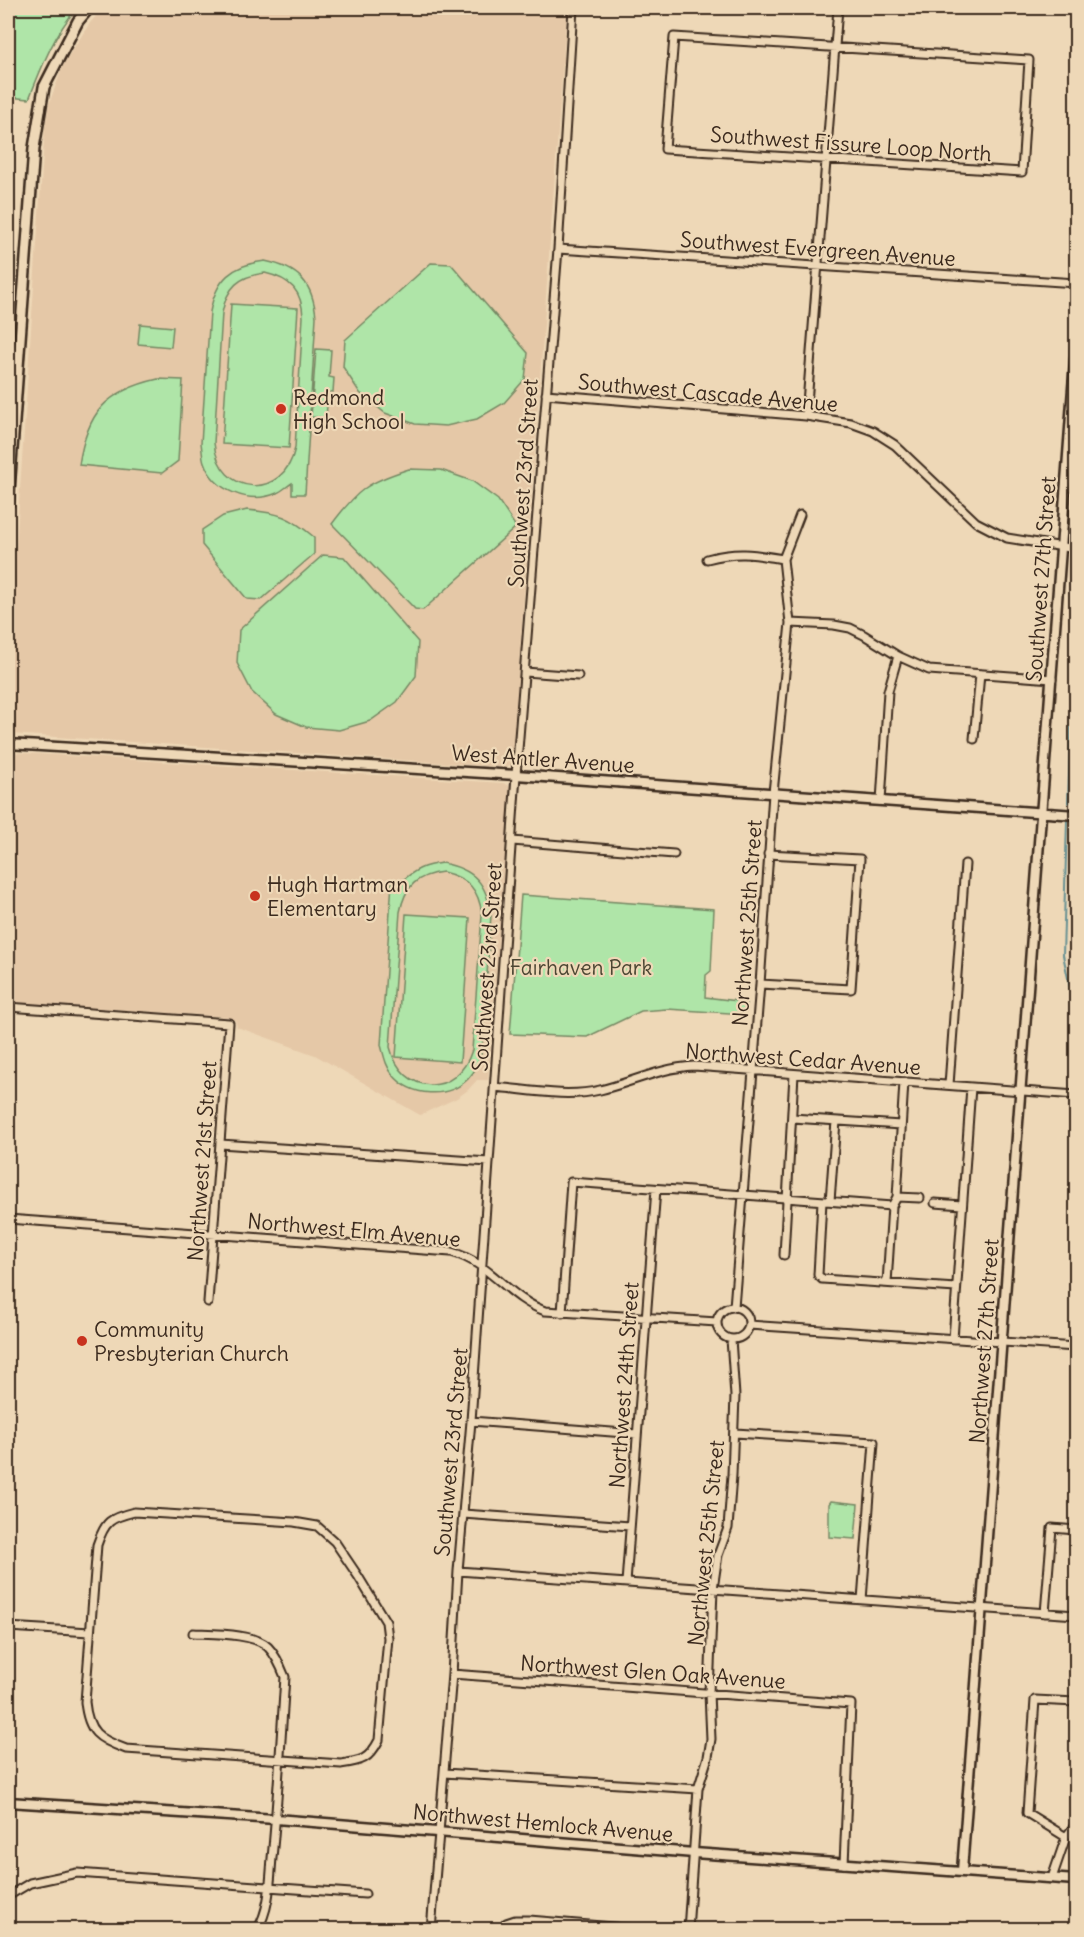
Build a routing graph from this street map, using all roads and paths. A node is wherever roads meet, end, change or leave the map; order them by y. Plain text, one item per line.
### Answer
1 (89, 8) edge
2 (573, 8) edge
3 (838, 8) edge
4 (835, 47) junction
5 (826, 159) junction
6 (558, 249) junction
7 (818, 266) junction
8 (1077, 283) edge
9 (1077, 348) edge
10 (12, 358) edge
11 (546, 394) junction
12 (806, 416) junction
13 (10, 417) edge
14 (8, 504) edge
15 (800, 515) dead end
16 (1062, 548) junction
17 (1077, 549) edge
18 (707, 559) dead end
19 (783, 560) junction
20 (790, 622) junction
21 (898, 656) junction
22 (525, 672) junction
23 (980, 674) junction
24 (578, 676) dead end
25 (1052, 679) junction
26 (974, 739) dead end
27 (8, 744) edge
28 (516, 775) junction
29 (773, 793) junction
30 (881, 801) junction
31 (1042, 812) junction
32 (1077, 815) edge
33 (512, 841) junction
34 (674, 854) dead end
35 (768, 854) junction
36 (965, 864) dead end
37 (760, 984) junction
38 (8, 1007) edge
39 (753, 1071) junction
40 (794, 1074) junction
41 (904, 1082) junction
42 (949, 1085) junction
43 (495, 1087) junction
44 (970, 1087) junction
45 (1021, 1091) junction
46 (1077, 1095) edge
47 (792, 1118) junction
48 (836, 1120) junction
49 (902, 1125) junction
50 (220, 1144) junction
51 (489, 1162) junction
52 (656, 1189) junction
53 (743, 1195) junction
54 (897, 1197) junction
55 (787, 1198) junction
56 (920, 1198) dead end
57 (822, 1201) junction
58 (830, 1201) junction
59 (935, 1203) dead end
60 (962, 1205) junction
61 (892, 1206) junction
62 (8, 1219) edge
63 (213, 1234) junction
64 (784, 1255) dead end
65 (481, 1265) junction
66 (887, 1283) junction
67 (956, 1288) junction
68 (208, 1302) dead end
69 (734, 1307) junction
70 (562, 1313) junction
71 (646, 1318) junction
72 (717, 1322) junction
73 (749, 1325) junction
74 (731, 1339) junction
75 (953, 1339) junction
76 (1002, 1342) junction
77 (1077, 1347) edge
78 (471, 1421) junction
79 (735, 1433) junction
80 (637, 1434) junction
81 (462, 1514) junction
82 (630, 1526) junction
83 (1077, 1530) edge
84 (458, 1571) junction
85 (626, 1583) junction
86 (713, 1589) junction
87 (862, 1600) junction
88 (982, 1608) junction
89 (1045, 1613) junction
90 (1077, 1615) edge
91 (8, 1627) edge
92 (90, 1632) junction
93 (193, 1633) dead end
94 (452, 1674) junction
95 (709, 1693) junction
96 (1077, 1702) edge
97 (279, 1759) junction
98 (444, 1773) junction
99 (698, 1789) junction
100 (8, 1802) edge
101 (276, 1819) junction
102 (1077, 1824) edge
103 (439, 1833) junction
104 (1065, 1837) junction
105 (694, 1853) junction
106 (844, 1864) junction
107 (962, 1872) junction
108 (1052, 1878) junction
109 (1077, 1880) edge
110 (269, 1887) junction
111 (366, 1894) dead end
112 (8, 1896) edge
113 (505, 1926) edge
114 (257, 1929) edge
115 (431, 1929) edge
116 (650, 1929) edge
117 (688, 1929) edge

1 - 10 main road
2 - 6 street, Southwest 23rd Street
3 - 4 street
4 - 5 street
4 - 5 street, Southwest Fissure Loop North
4 - 5 street, Southwest Fissure Loop North
5 - 7 street
6 - 7 street, Southwest Evergreen Avenue
6 - 11 street, Southwest 23rd Street
7 - 8 street, Southwest Evergreen Avenue
7 - 12 street
9 - 16 street, Southwest 27th Street
10 - 13 main road
11 - 12 street, Southwest Cascade Avenue
11 - 22 street, Southwest 23rd Street
12 - 16 street, Southwest Cascade Avenue
13 - 14 main road
15 - 19 street
16 - 17 street, Southwest Cascade Avenue
16 - 25 street, Southwest 27th Street
18 - 19 street
19 - 20 street, Northwest 25th Street
20 - 21 street
20 - 29 street, Northwest 25th Street
21 - 23 street
21 - 30 street
22 - 24 street
22 - 28 street, Southwest 23rd Street
23 - 25 street
23 - 26 street
25 - 31 street, Southwest 27th Street
27 - 28 street, West Antler Avenue
28 - 29 street, West Antler Avenue
28 - 33 street, Southwest 23rd Street
29 - 30 street, West Antler Avenue
29 - 35 street, Northwest 25th Street
30 - 31 street, West Antler Avenue
31 - 32 street, West Antler Avenue
31 - 45 street, Northwest 27th Street
33 - 34 street
33 - 43 street, Southwest 23rd Street
35 - 37 street, Northwest 25th Street
35 - 37 street
36 - 42 street
37 - 39 street, Northwest 25th Street
38 - 50 street, Northwest 21st Street
39 - 40 street, Northwest Cedar Avenue
39 - 43 street, Northwest Cedar Avenue
39 - 53 street, Northwest 25th Street
40 - 41 street, Northwest Cedar Avenue
40 - 47 street
41 - 42 street, Northwest Cedar Avenue
41 - 49 street
42 - 44 street, Northwest Cedar Avenue
43 - 51 street, Southwest 23rd Street
44 - 45 street, Northwest Cedar Avenue
44 - 60 street
45 - 46 street, Northwest Cedar Avenue
45 - 76 street, Northwest 27th Street
47 - 48 street
47 - 55 street
48 - 49 street
48 - 58 street
49 - 54 street
50 - 51 street
50 - 63 street, Northwest 21st Street
51 - 65 street, Southwest 23rd Street
52 - 53 street
52 - 70 street
52 - 71 street, Northwest 24th Street
53 - 55 street
53 - 69 street, Northwest 25th Street
54 - 56 street
54 - 61 street
55 - 57 street
55 - 64 street
57 - 58 street
57 - 66 street
58 - 61 street
59 - 60 street
60 - 67 street
61 - 66 street
62 - 63 street, Northwest Elm Avenue
63 - 65 street, Northwest Elm Avenue
63 - 68 street, Northwest 21st Street
65 - 70 street, Northwest Elm Avenue
65 - 78 street, Southwest 23rd Street
66 - 67 street
67 - 75 street
69 - 72 street
69 - 73 street
70 - 71 street, Northwest Elm Avenue
71 - 72 street, Northwest Elm Avenue
71 - 80 street, Northwest 24th Street
72 - 74 street
73 - 74 street
73 - 75 street
74 - 79 street, Northwest 25th Street
75 - 76 street
76 - 77 street
76 - 88 street, Northwest 27th Street
78 - 80 street
78 - 81 street, Southwest 23rd Street
79 - 86 street, Northwest 25th Street
79 - 87 street
80 - 82 street, Northwest 24th Street
81 - 82 street
81 - 84 street, Southwest 23rd Street
82 - 85 street, Northwest 24th Street
83 - 89 street
84 - 85 street
84 - 94 street, Southwest 23rd Street
85 - 86 street
86 - 87 street
86 - 95 street, Northwest 25th Street
87 - 88 street
88 - 89 street
88 - 107 street, Northwest 27th Street
89 - 90 street
91 - 92 street
92 - 97 street
92 - 97 street
93 - 97 street
94 - 95 street, Northwest Glen Oak Avenue
94 - 98 street, Southwest 23rd Street
95 - 99 street, Northwest 25th Street
95 - 106 street, Northwest Glen Oak Avenue
96 - 104 street
97 - 101 street
98 - 99 street
98 - 103 street, Southwest 23rd Street
99 - 105 street, Northwest 25th Street
100 - 101 street, Northwest Hemlock Avenue
101 - 103 street, Northwest Hemlock Avenue
101 - 110 street
102 - 104 street
103 - 105 street, Northwest Hemlock Avenue
103 - 115 street, Southwest 23rd Street
104 - 108 street
105 - 106 street, Northwest Hemlock Avenue
105 - 117 street, Northwest 25th Street
106 - 107 street, Northwest Hemlock Avenue
107 - 108 street, Northwest Hemlock Avenue
108 - 109 street, Northwest Hemlock Avenue
110 - 111 street
110 - 112 street
110 - 114 street
113 - 116 street

